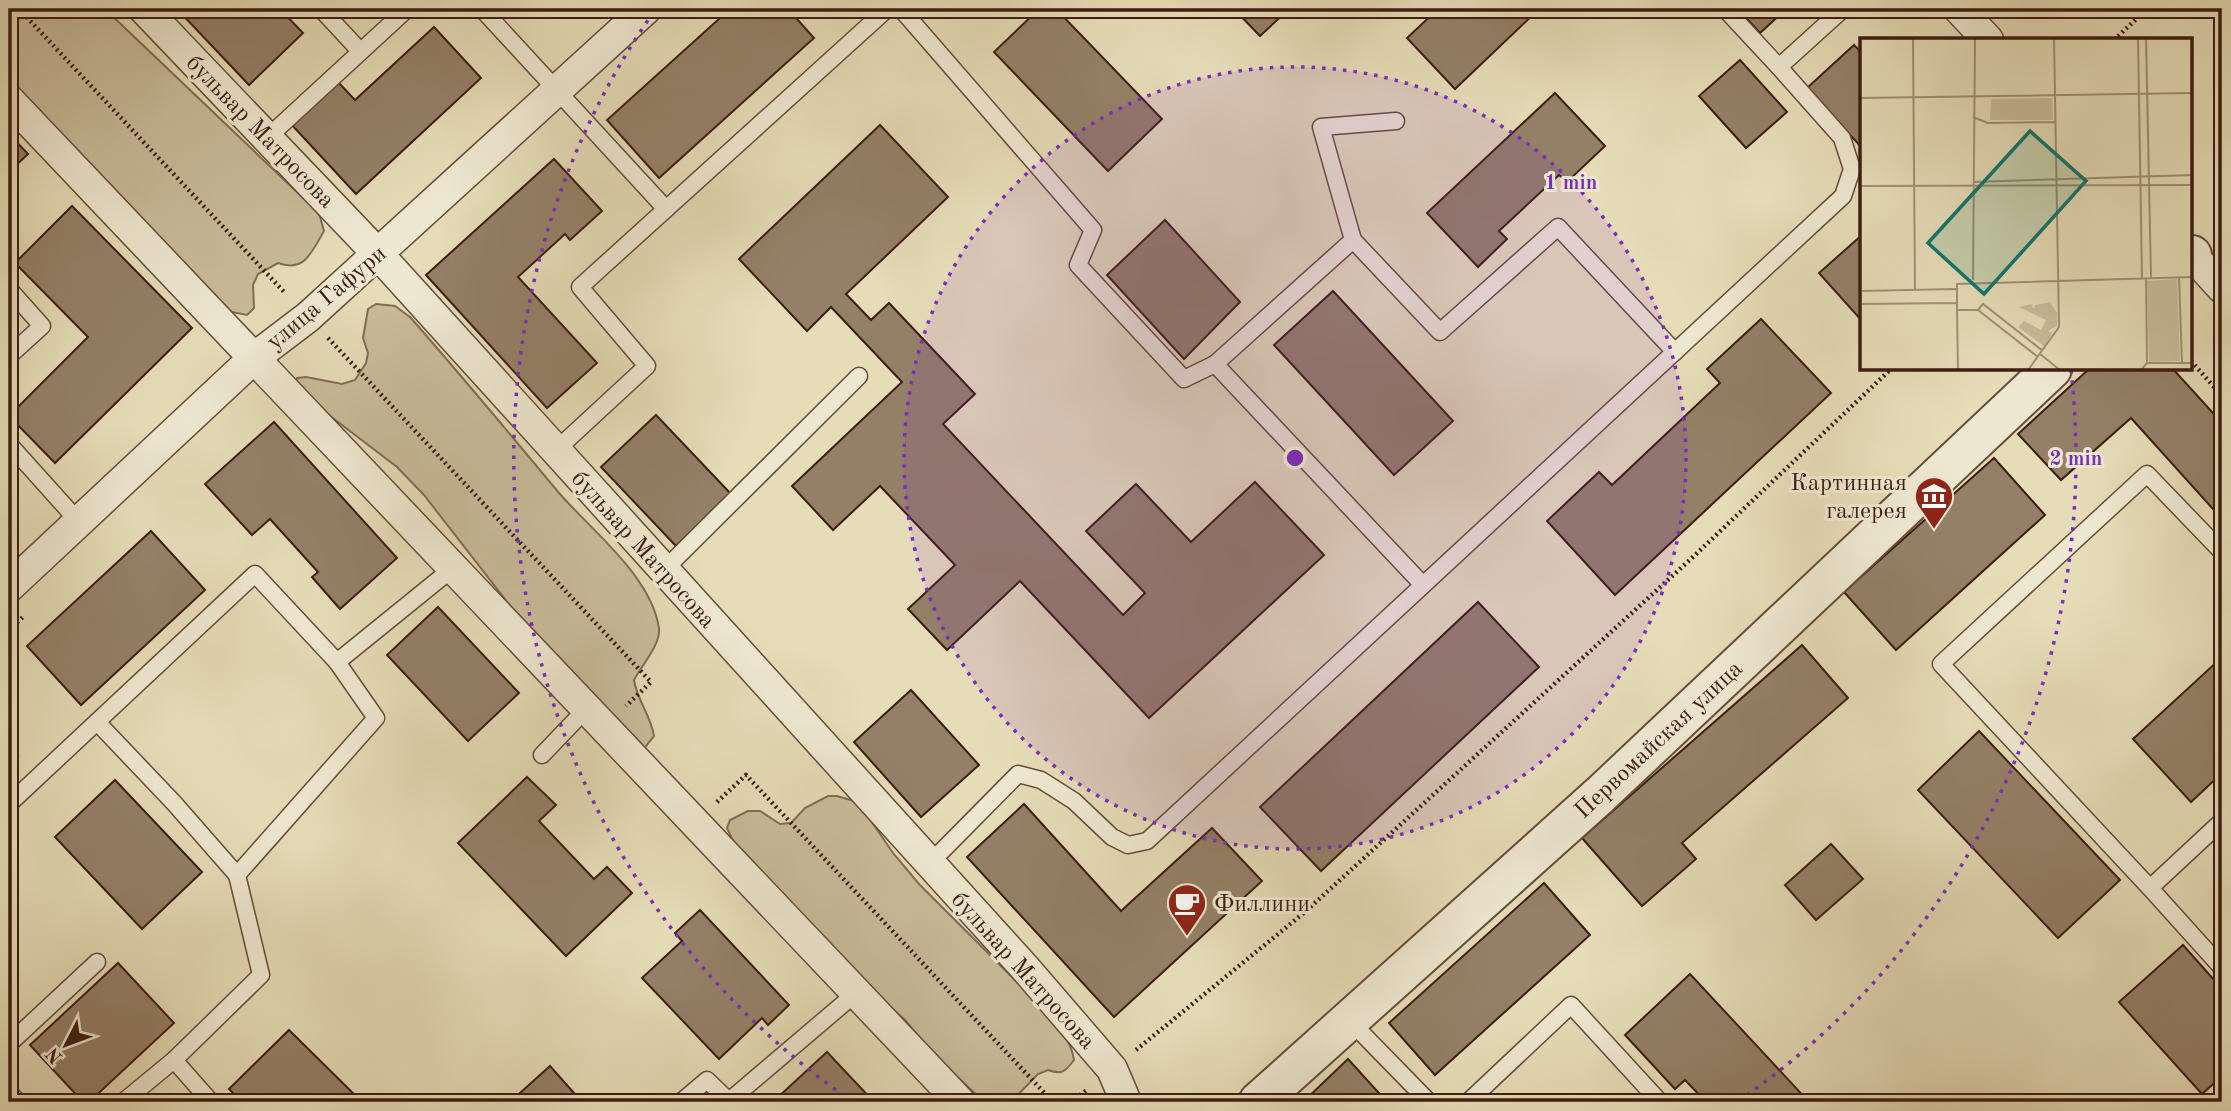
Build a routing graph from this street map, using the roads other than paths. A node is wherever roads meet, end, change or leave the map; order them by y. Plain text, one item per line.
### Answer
1 (144, 9) edge
2 (321, 9) edge
3 (407, 9) edge
4 (482, 9) edge
5 (646, 9) edge
6 (887, 9) edge
7 (901, 9) edge
8 (1725, 9) edge
9 (1843, 9) edge
10 (1959, 9) edge
11 (1986, 38) edge
12 (360, 51) junction
13 (1779, 66) junction
14 (558, 90) junction
15 (9, 100) edge
16 (1396, 121) dead end
17 (267, 138) junction
18 (666, 209) junction
19 (1353, 240) junction
20 (378, 254) junction
21 (2192, 256) edge
22 (2222, 288) edge
23 (9, 289) edge
24 (1675, 352) junction
25 (9, 356) edge
26 (254, 358) junction
27 (1215, 364) junction
28 (2050, 371) edge
29 (859, 376) dead end
30 (9, 444) edge
31 (555, 451) junction
32 (79, 522) junction
33 (2222, 552) edge
34 (453, 568) junction
35 (664, 570) junction
36 (1423, 585) junction
37 (9, 587) edge
38 (337, 662) junction
39 (587, 708) junction
40 (97, 722) junction
41 (542, 755) dead end
42 (9, 804) edge
43 (2222, 821) edge
44 (930, 863) junction
45 (237, 875) junction
46 (2150, 888) junction
47 (97, 962) dead end
48 (2222, 968) edge
49 (856, 993) junction
50 (1349, 1020) junction
51 (9, 1044) edge
52 (174, 1060) junction
53 (9, 1092) edge
54 (18, 1102) edge
55 (123, 1102) edge
56 (211, 1102) edge
57 (681, 1102) edge
58 (730, 1102) edge
59 (960, 1102) edge
60 (1126, 1102) edge
61 (1258, 1102) edge
62 (1429, 1102) edge
63 (1468, 1102) edge
64 (1660, 1102) edge

1 - 17 street, бульвар Матросова
2 - 12 lane
3 - 12 lane
4 - 14 lane
5 - 14 street, улица Гафури
6 - 18 lane
7 - 27 lane
8 - 13 lane
9 - 13 lane
10 - 11 street
12 - 17 lane
13 - 24 lane
14 - 18 lane
14 - 20 street, улица Гафури
15 - 26 street
16 - 19 lane
17 - 20 street, бульвар Матросова
18 - 31 lane
19 - 24 lane
19 - 27 lane
20 - 26 street, улица Гафури
20 - 31 street, бульвар Матросова
21 - 22 street
23 - 25 lane
24 - 36 lane
26 - 32 street, улица Гафури
26 - 34 street
27 - 36 lane
28 - 50 street, Первомайская улица
29 - 35 lane
30 - 32 lane
31 - 35 street, бульвар Матросова
32 - 37 street, улица Гафури
33 - 46 lane
34 - 38 lane
34 - 39 street
35 - 44 street, бульвар Матросова
36 - 44 lane
38 - 40 lane
38 - 45 lane
39 - 41 lane
39 - 49 street
40 - 42 lane
40 - 45 lane
43 - 46 lane
44 - 60 street, бульвар Матросова
45 - 52 lane
46 - 48 lane
47 - 51 lane
49 - 58 lane
49 - 59 street
50 - 61 street, Первомайская улица
50 - 62 lane
52 - 55 lane
52 - 56 lane
53 - 54 lane
57 - 58 lane
63 - 64 lane

